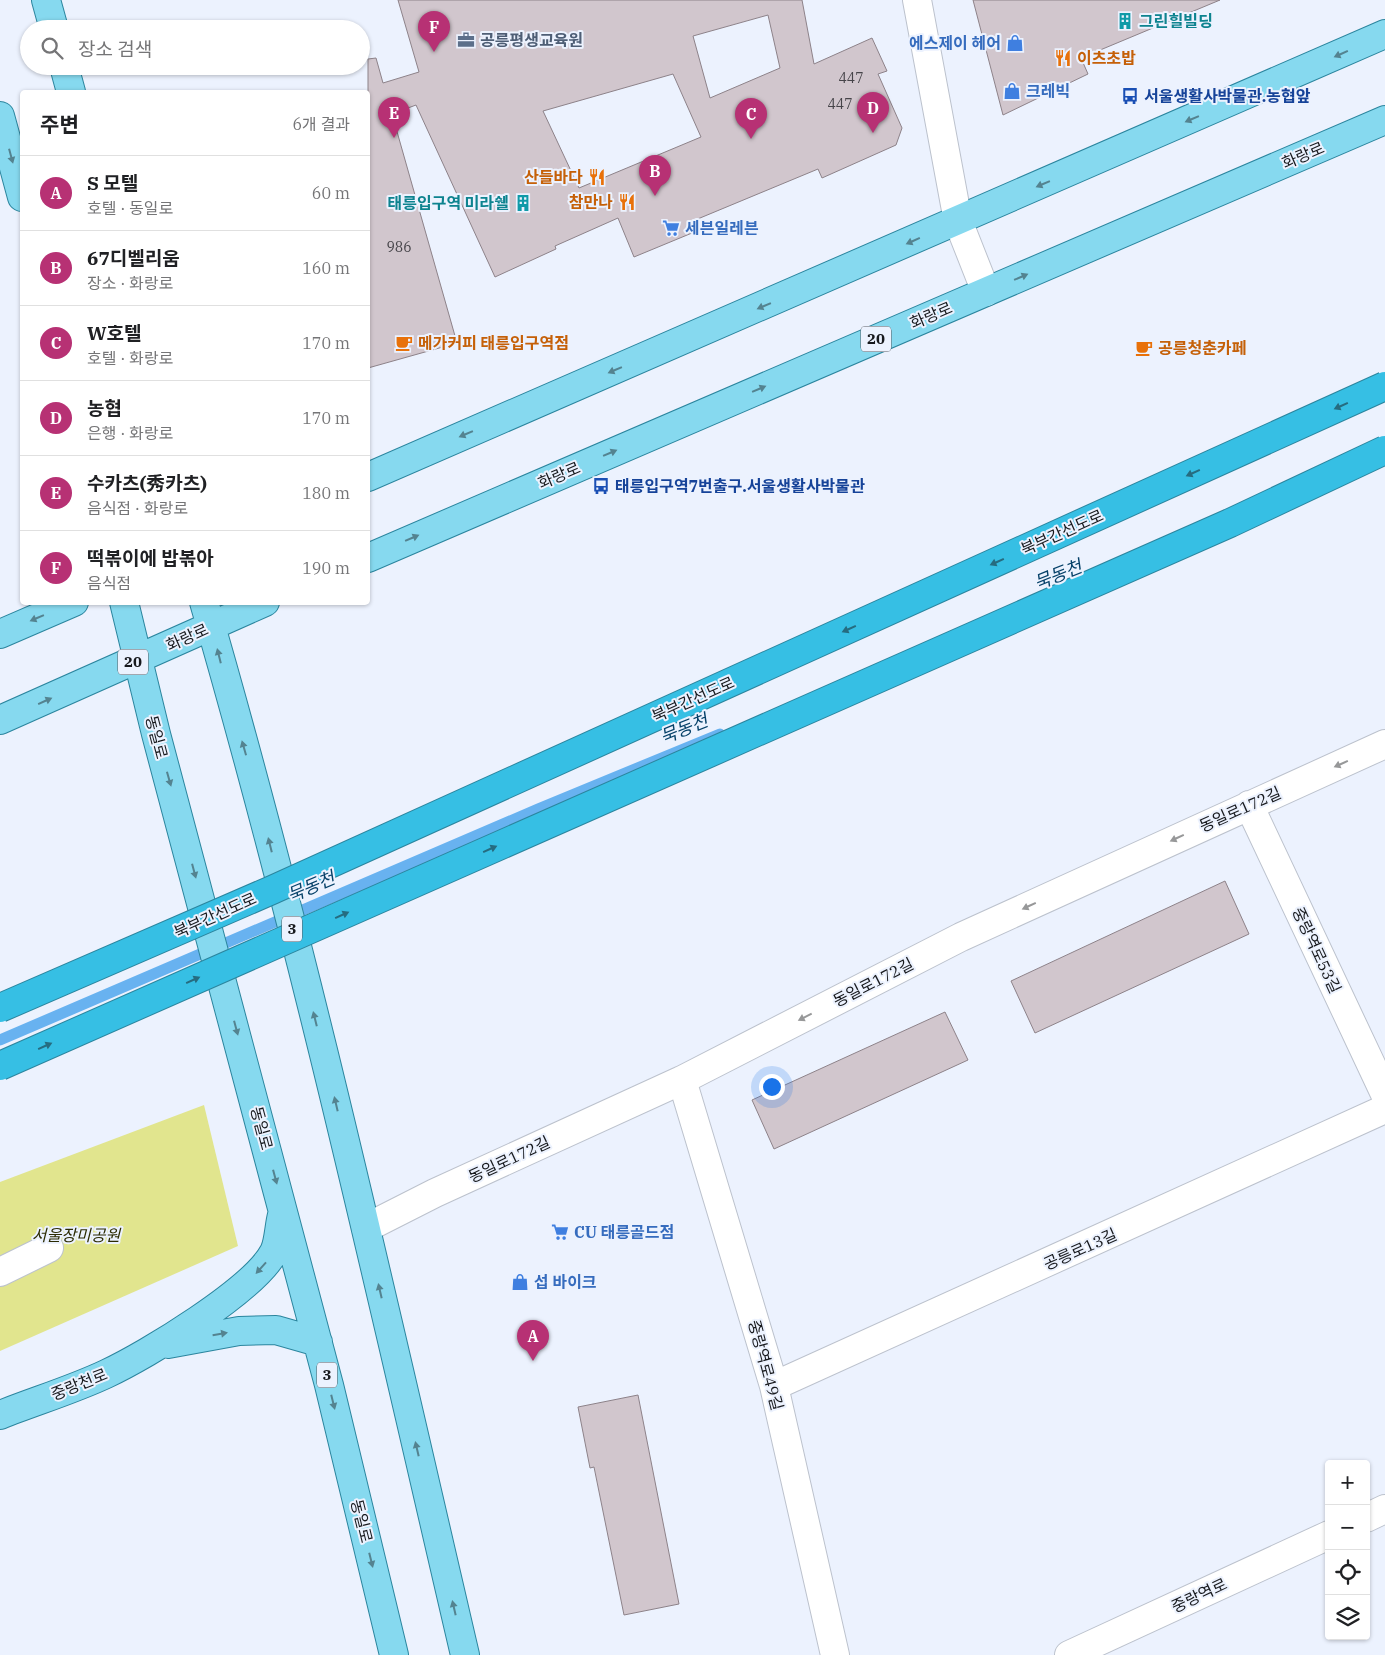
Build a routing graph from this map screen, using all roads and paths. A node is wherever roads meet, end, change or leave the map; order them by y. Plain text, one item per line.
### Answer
1 (46, 0) edge
2 (918, 0) edge
3 (52, 20) edge
4 (1385, 34) edge
5 (66, 75) edge
6 (70, 90) edge
7 (0, 116) edge
8 (1385, 120) edge
9 (20, 190) edge
10 (958, 221) junction
11 (986, 292) junction
12 (1385, 386) edge
13 (1385, 450) edge
14 (370, 476) edge
15 (370, 557) edge
16 (67, 605) edge
17 (125, 605) edge
18 (251, 605) edge
19 (208, 614) edge
20 (0, 634) edge
21 (138, 659) junction
22 (0, 720) edge
23 (1385, 744) edge
24 (1249, 805) junction
25 (0, 1008) edge
26 (0, 1066) edge
27 (682, 1080) junction
28 (1385, 1094) edge
29 (1385, 1109) edge
30 (283, 1207) junction
31 (366, 1228) junction
32 (49, 1248) dead end
33 (0, 1272) edge
34 (318, 1342) junction
35 (155, 1346) junction
36 (774, 1386) junction
37 (0, 1415) edge
38 (1385, 1509) edge
39 (1370, 1516) edge
40 (1325, 1537) edge
41 (394, 1655) edge
42 (465, 1655) edge
43 (835, 1655) edge
44 (1069, 1655) edge

1 - 3 main road
2 - 10 street
4 -> 10 main road
5 - 6 main road
7 -> 9 main road
11 -> 8 main road, 화랑로 / 20
10 - 11 street
10 -> 14 main road
15 -> 11 main road, 화랑로 / 20
12 -> 25 highway, 북부간선도로, bridge
26 -> 13 highway, bridge
16 -> 20 main road
17 - 21 main road, 동일로 / 3
18 - 19 main road, 화랑로 / 20
19 - 21 main road, 화랑로 / 20
31 -> 19 main road, 3, bridge
22 -> 21 main road, 화랑로 / 20
21 -> 30 main road, 동일로 / 3, bridge
23 -> 24 street, 동일로172길
24 -> 27 street, 동일로172길
24 - 28 street, 중랑역로53길
27 - 31 street, 동일로172길
27 - 36 street, 중랑역로49길
29 - 36 street, 공릉로13길
30 - 34 main road, 동일로 / 3
30 -> 35 main road, 중랑천로
42 -> 31 main road, 3
32 - 33 street
35 -> 34 main road
34 -> 41 main road, 동일로 / 3
35 - 37 main road, 중랑천로
36 - 43 street, 중랑역로49길
38 - 39 street
40 - 44 street, 중랑역로

